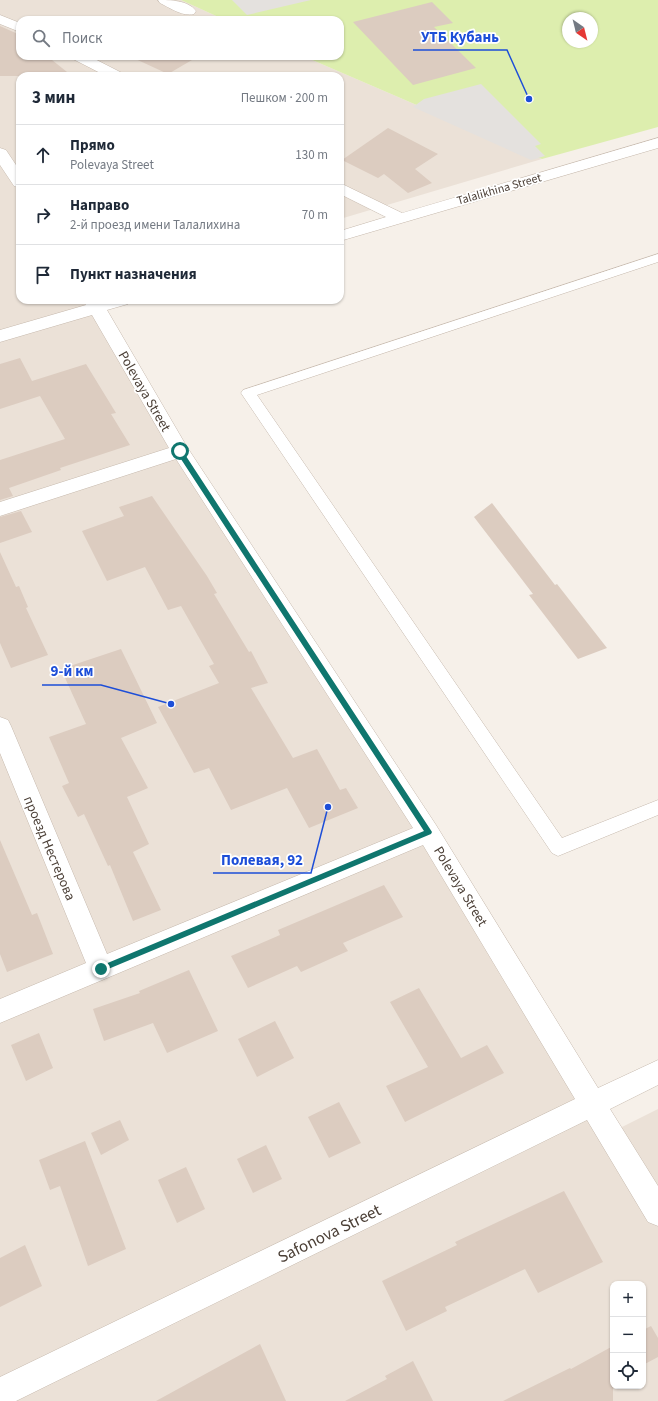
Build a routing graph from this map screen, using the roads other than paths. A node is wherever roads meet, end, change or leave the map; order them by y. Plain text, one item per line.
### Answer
1 (165, 0) edge
2 (188, 11) dead end
3 (0, 18) edge
4 (16, 26) edge
5 (86, 60) edge
6 (109, 72) edge
7 (658, 143) edge
8 (0, 153) edge
9 (16, 177) edge
10 (344, 190) edge
11 (400, 218) junction
12 (344, 235) edge
13 (658, 258) edge
14 (95, 304) edge
15 (0, 336) edge
16 (180, 451) junction
17 (0, 509) edge
18 (0, 726) edge
19 (658, 807) edge
20 (428, 832) junction
21 (101, 969) junction
22 (0, 1011) edge
23 (658, 1072) edge
24 (593, 1104) junction
25 (658, 1212) edge
26 (0, 1393) edge

1 - 2 street
3 - 4 street
5 - 6 street
7 - 11 street, Talalikhina Street
8 - 9 street
10 - 11 street
11 - 12 street, Talalikhina Street
13 - 19 lane
14 - 15 street
14 - 16 street, Polevaya Street
16 - 17 street
16 - 20 street, Polevaya Street
18 - 21 street, проезд Нестерова
20 - 21 street
20 - 24 street, Polevaya Street
21 - 22 street
23 - 24 street, Safonova Street
24 - 25 street, Polevaya Street
24 - 26 street, Safonova Street

